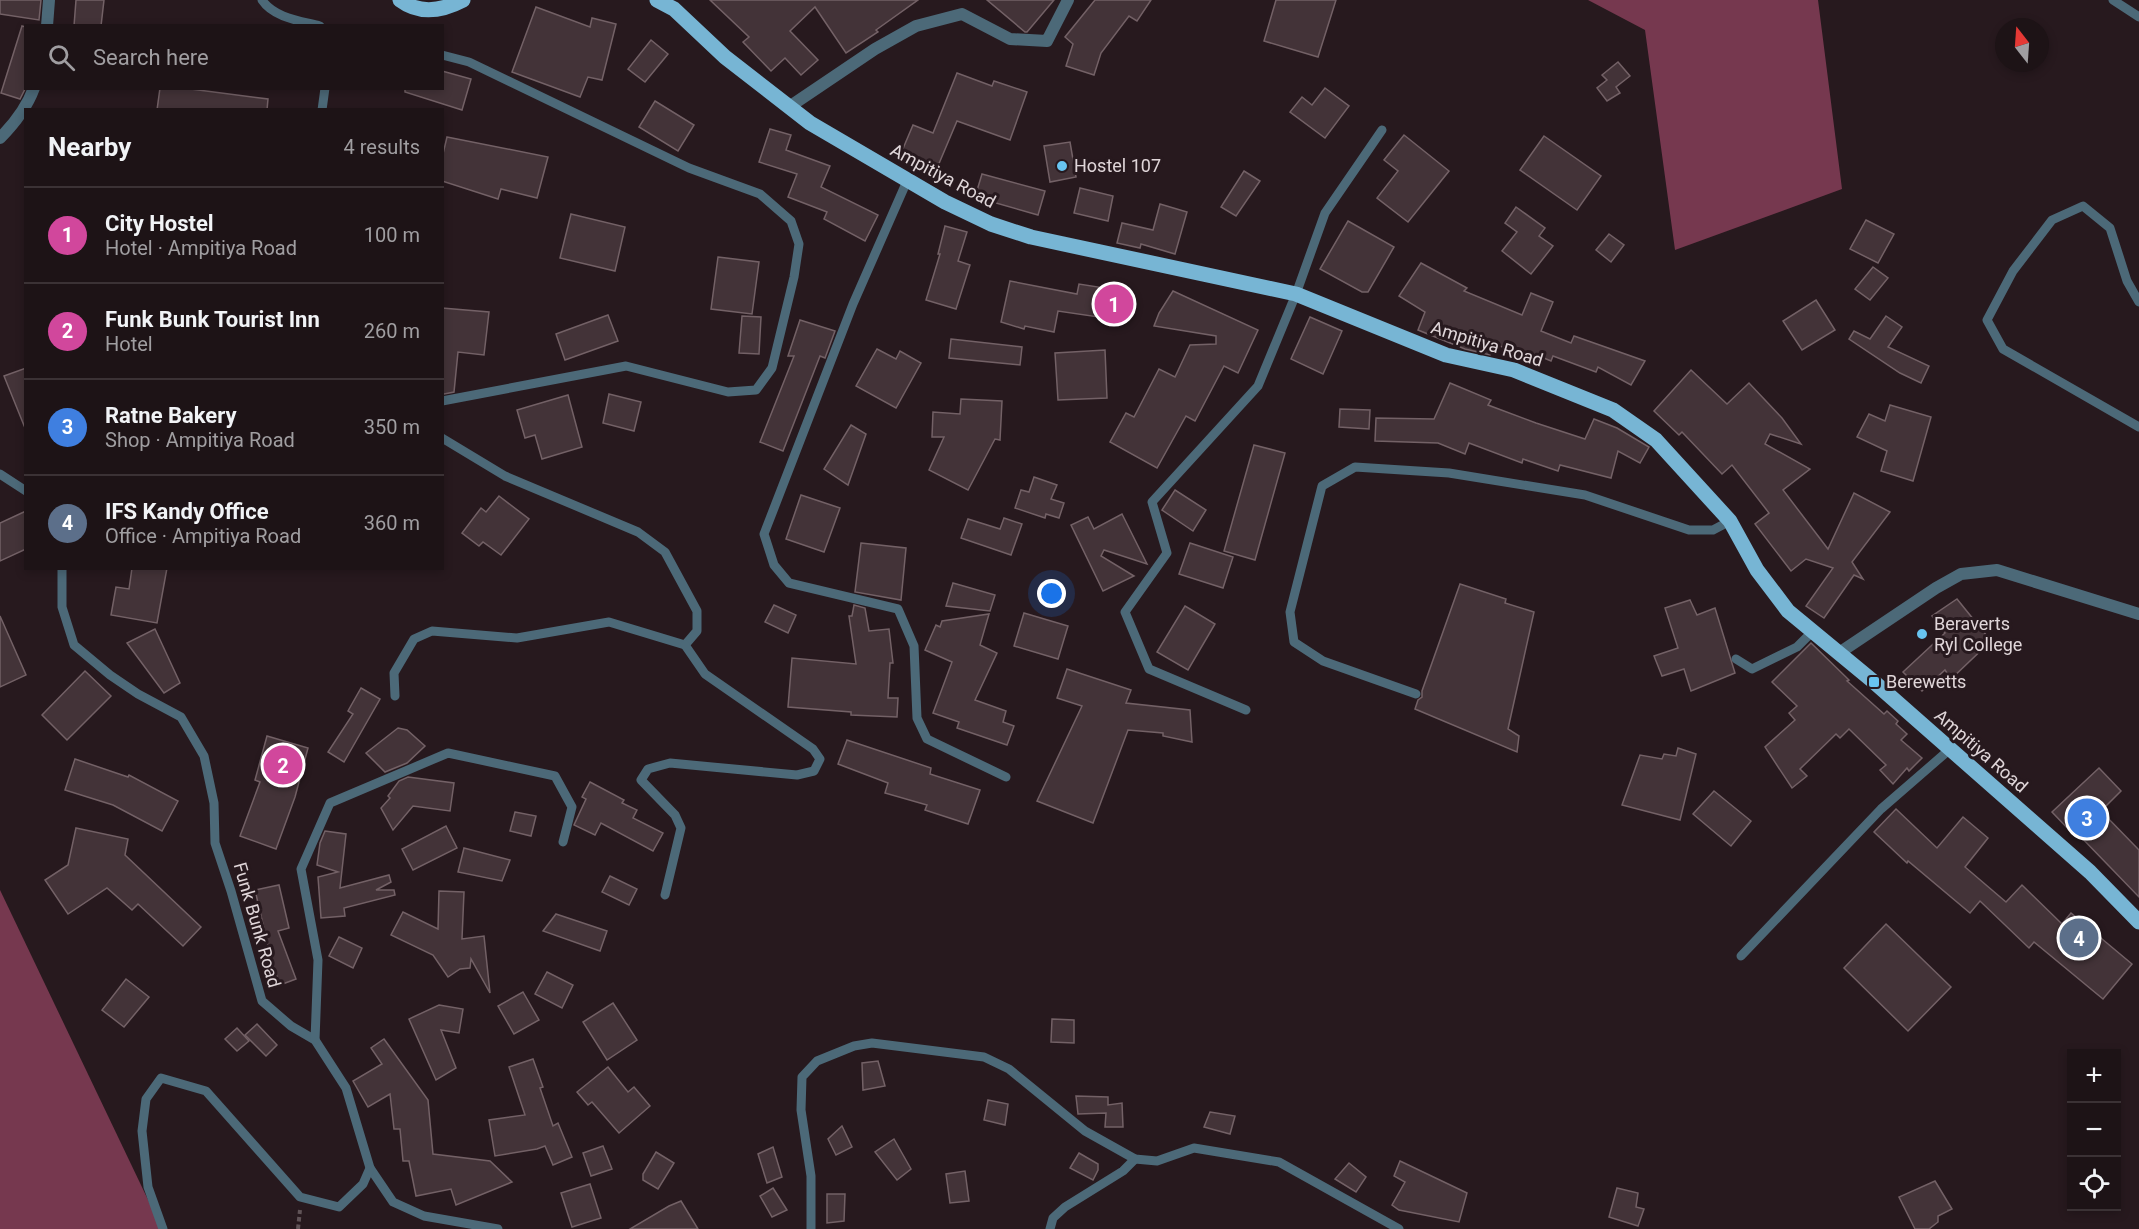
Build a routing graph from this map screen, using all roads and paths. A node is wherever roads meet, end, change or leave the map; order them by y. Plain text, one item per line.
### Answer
1 (49, 0) edge
2 (262, 0) edge
3 (400, 0) edge
4 (463, 0) edge
5 (657, 0) edge
6 (1068, 0) edge
7 (2113, 0) edge
8 (2139, 17) edge
9 (291, 22) edge
10 (47, 24) edge
11 (444, 56) edge
12 (33, 90) edge
13 (325, 90) edge
14 (789, 107) junction
15 (24, 108) edge
16 (24, 108) edge
17 (322, 108) edge
18 (1382, 130) dead end
19 (0, 138) edge
20 (907, 182) junction
21 (1296, 294) junction
22 (2139, 302) edge
23 (444, 401) edge
24 (2139, 427) edge
25 (444, 439) edge
26 (0, 474) edge
27 (24, 490) edge
28 (1730, 521) junction
29 (62, 570) edge
30 (2139, 614) edge
31 (1812, 632) junction
32 (685, 645) junction
33 (1839, 653) junction
34 (1736, 659) dead end
35 (1416, 694) dead end
36 (395, 696) dead end
37 (1246, 710) dead end
38 (1949, 750) junction
39 (1006, 777) dead end
40 (563, 842) dead end
41 (665, 895) dead end
42 (2139, 922) edge
43 (1741, 956) dead end
44 (315, 1040) junction
45 (1135, 1159) junction
46 (370, 1168) junction
47 (164, 1229) edge
48 (498, 1229) edge
49 (811, 1229) edge
50 (1050, 1229) edge
51 (1399, 1229) edge

1 - 10 street
2 - 9 lane
3 - 4 main road
5 - 14 main road, Ampitiya Road
6 - 14 street
7 - 8 lane
11 - 23 lane
12 - 15 street
13 - 17 lane
14 - 20 main road, Ampitiya Road
16 - 19 street
18 - 21 lane
20 - 21 main road, Ampitiya Road
20 - 39 lane
21 - 28 main road, Ampitiya Road
21 - 37 lane
22 - 24 lane
25 - 32 lane
26 - 27 lane
28 - 31 main road, Ampitiya Road
28 - 35 lane
29 - 44 lane, Funk Bunk Road
30 - 33 street
31 - 33 main road, Ampitiya Road
31 - 34 lane
32 - 36 lane
32 - 41 lane
33 - 38 main road, Ampitiya Road
38 - 42 main road, Ampitiya Road
38 - 43 lane
40 - 44 lane
44 - 46 lane, Funk Bunk Road
45 - 49 lane
45 - 50 lane
45 - 51 lane
46 - 47 lane
46 - 48 lane, Funk Bunk Road

